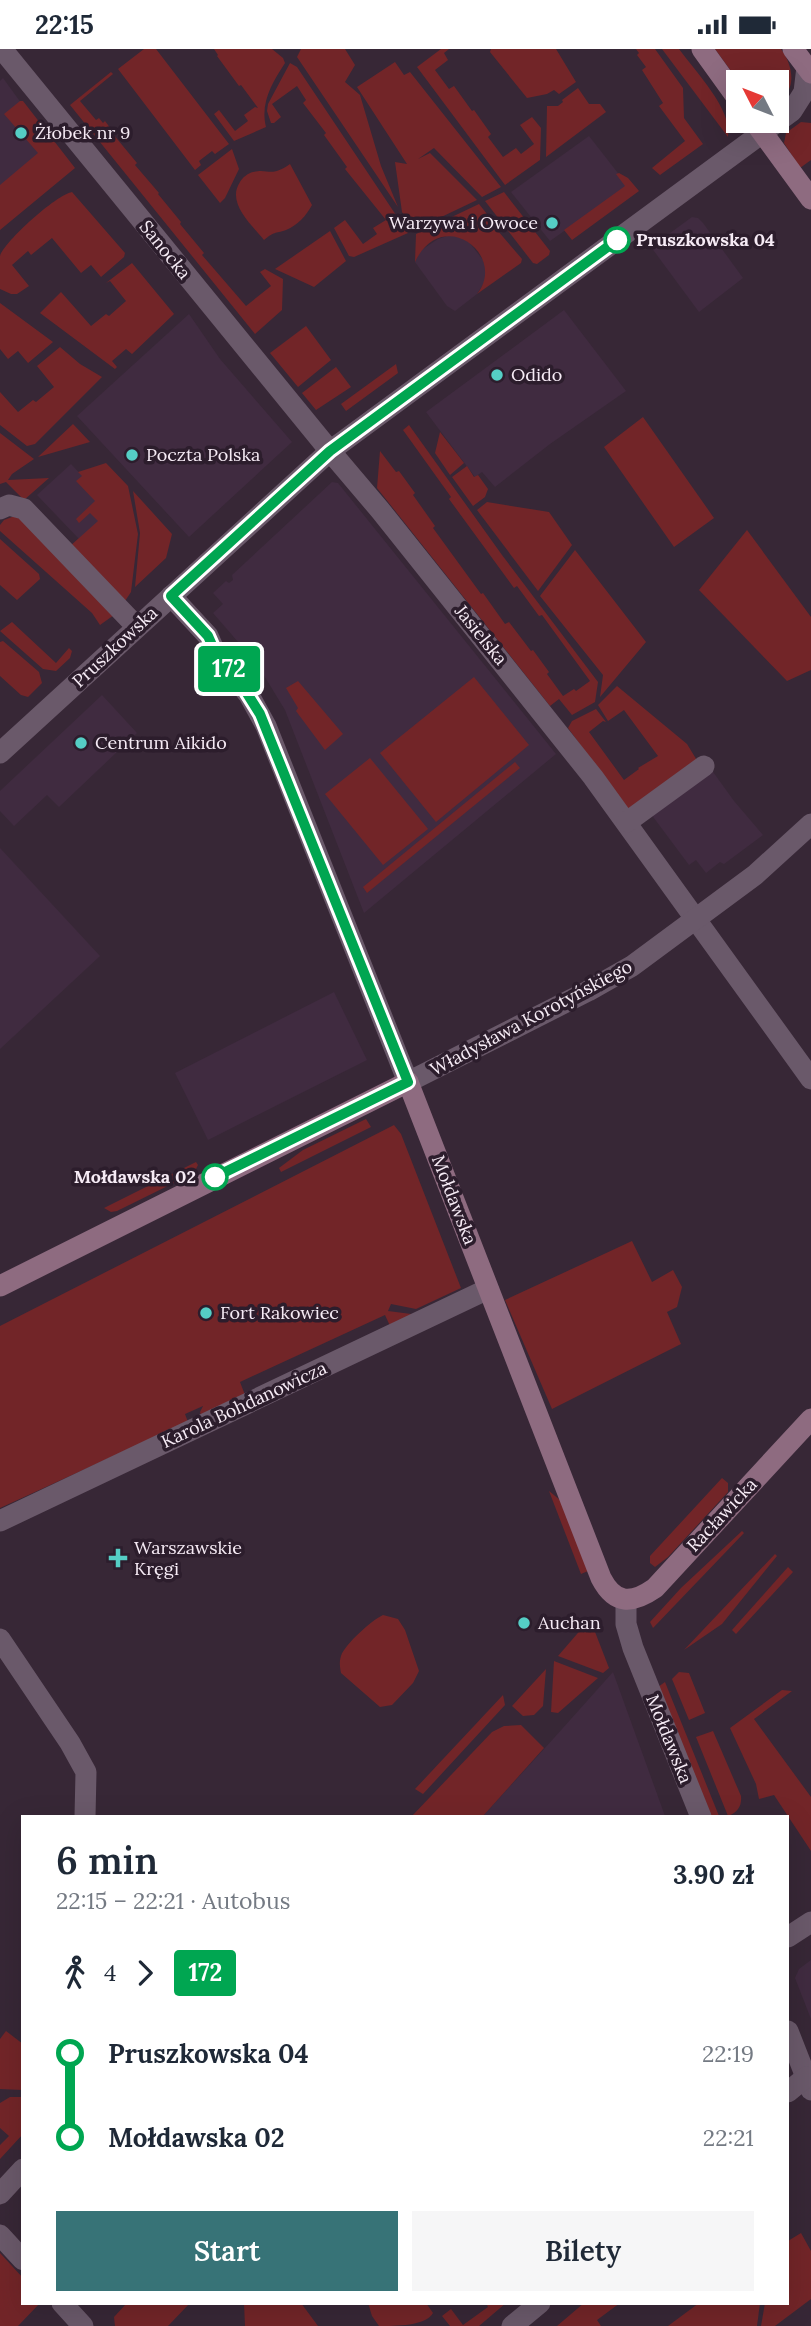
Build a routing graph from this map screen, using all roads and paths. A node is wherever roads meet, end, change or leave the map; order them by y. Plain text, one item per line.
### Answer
1 (2, 49) edge
2 (702, 49) edge
3 (793, 49) edge
4 (809, 70) edge
5 (726, 82) edge
6 (802, 113) edge
7 (751, 133) edge
8 (763, 133) edge
9 (811, 199) edge
10 (330, 451) junction
11 (0, 509) edge
12 (171, 596) junction
13 (136, 627) junction
14 (0, 753) edge
15 (704, 767) dead end
16 (627, 822) junction
17 (811, 824) edge
18 (695, 918) junction
19 (811, 1079) edge
20 (408, 1082) junction
21 (0, 1286) edge
22 (488, 1289) junction
23 (811, 1419) edge
24 (0, 1521) edge
25 (626, 1600) junction
26 (0, 1639) edge
27 (85, 1815) edge
28 (700, 1815) edge
29 (811, 1922) edge
30 (789, 1936) edge
31 (789, 2034) edge
32 (808, 2083) edge
33 (789, 2092) edge
34 (21, 2171) edge
35 (0, 2194) edge
36 (0, 2235) edge
37 (21, 2258) edge
38 (64, 2305) edge
39 (538, 2305) edge
40 (83, 2326) edge
41 (512, 2326) edge

1 - 10 street, Sanocka
2 - 5 street
3 - 4 street
4 - 6 street
7 - 10 street, Pruszkowska
8 - 9 street
10 - 12 street, Pruszkowska
10 - 16 street, Jasielska
11 - 13 street
12 - 13 street, Pruszkowska
12 - 20 street, Mołdawska
13 - 14 street, Pruszkowska
15 - 16 street
16 - 18 street, Jasielska
17 - 18 street, Władysława Korotyńskiego
18 - 19 street, Jasielska
18 - 20 street, Władysława Korotyńskiego
20 - 21 street, Władysława Korotyńskiego
20 - 22 street, Mołdawska
22 - 24 street, Karola Bohdanowicza
22 - 25 street, Mołdawska
23 - 25 street, Racławicka
25 - 28 street, Mołdawska
26 - 27 street
29 - 30 street
31 - 32 street
32 - 33 street
34 - 35 street
36 - 37 street
38 - 40 street
39 - 41 street

